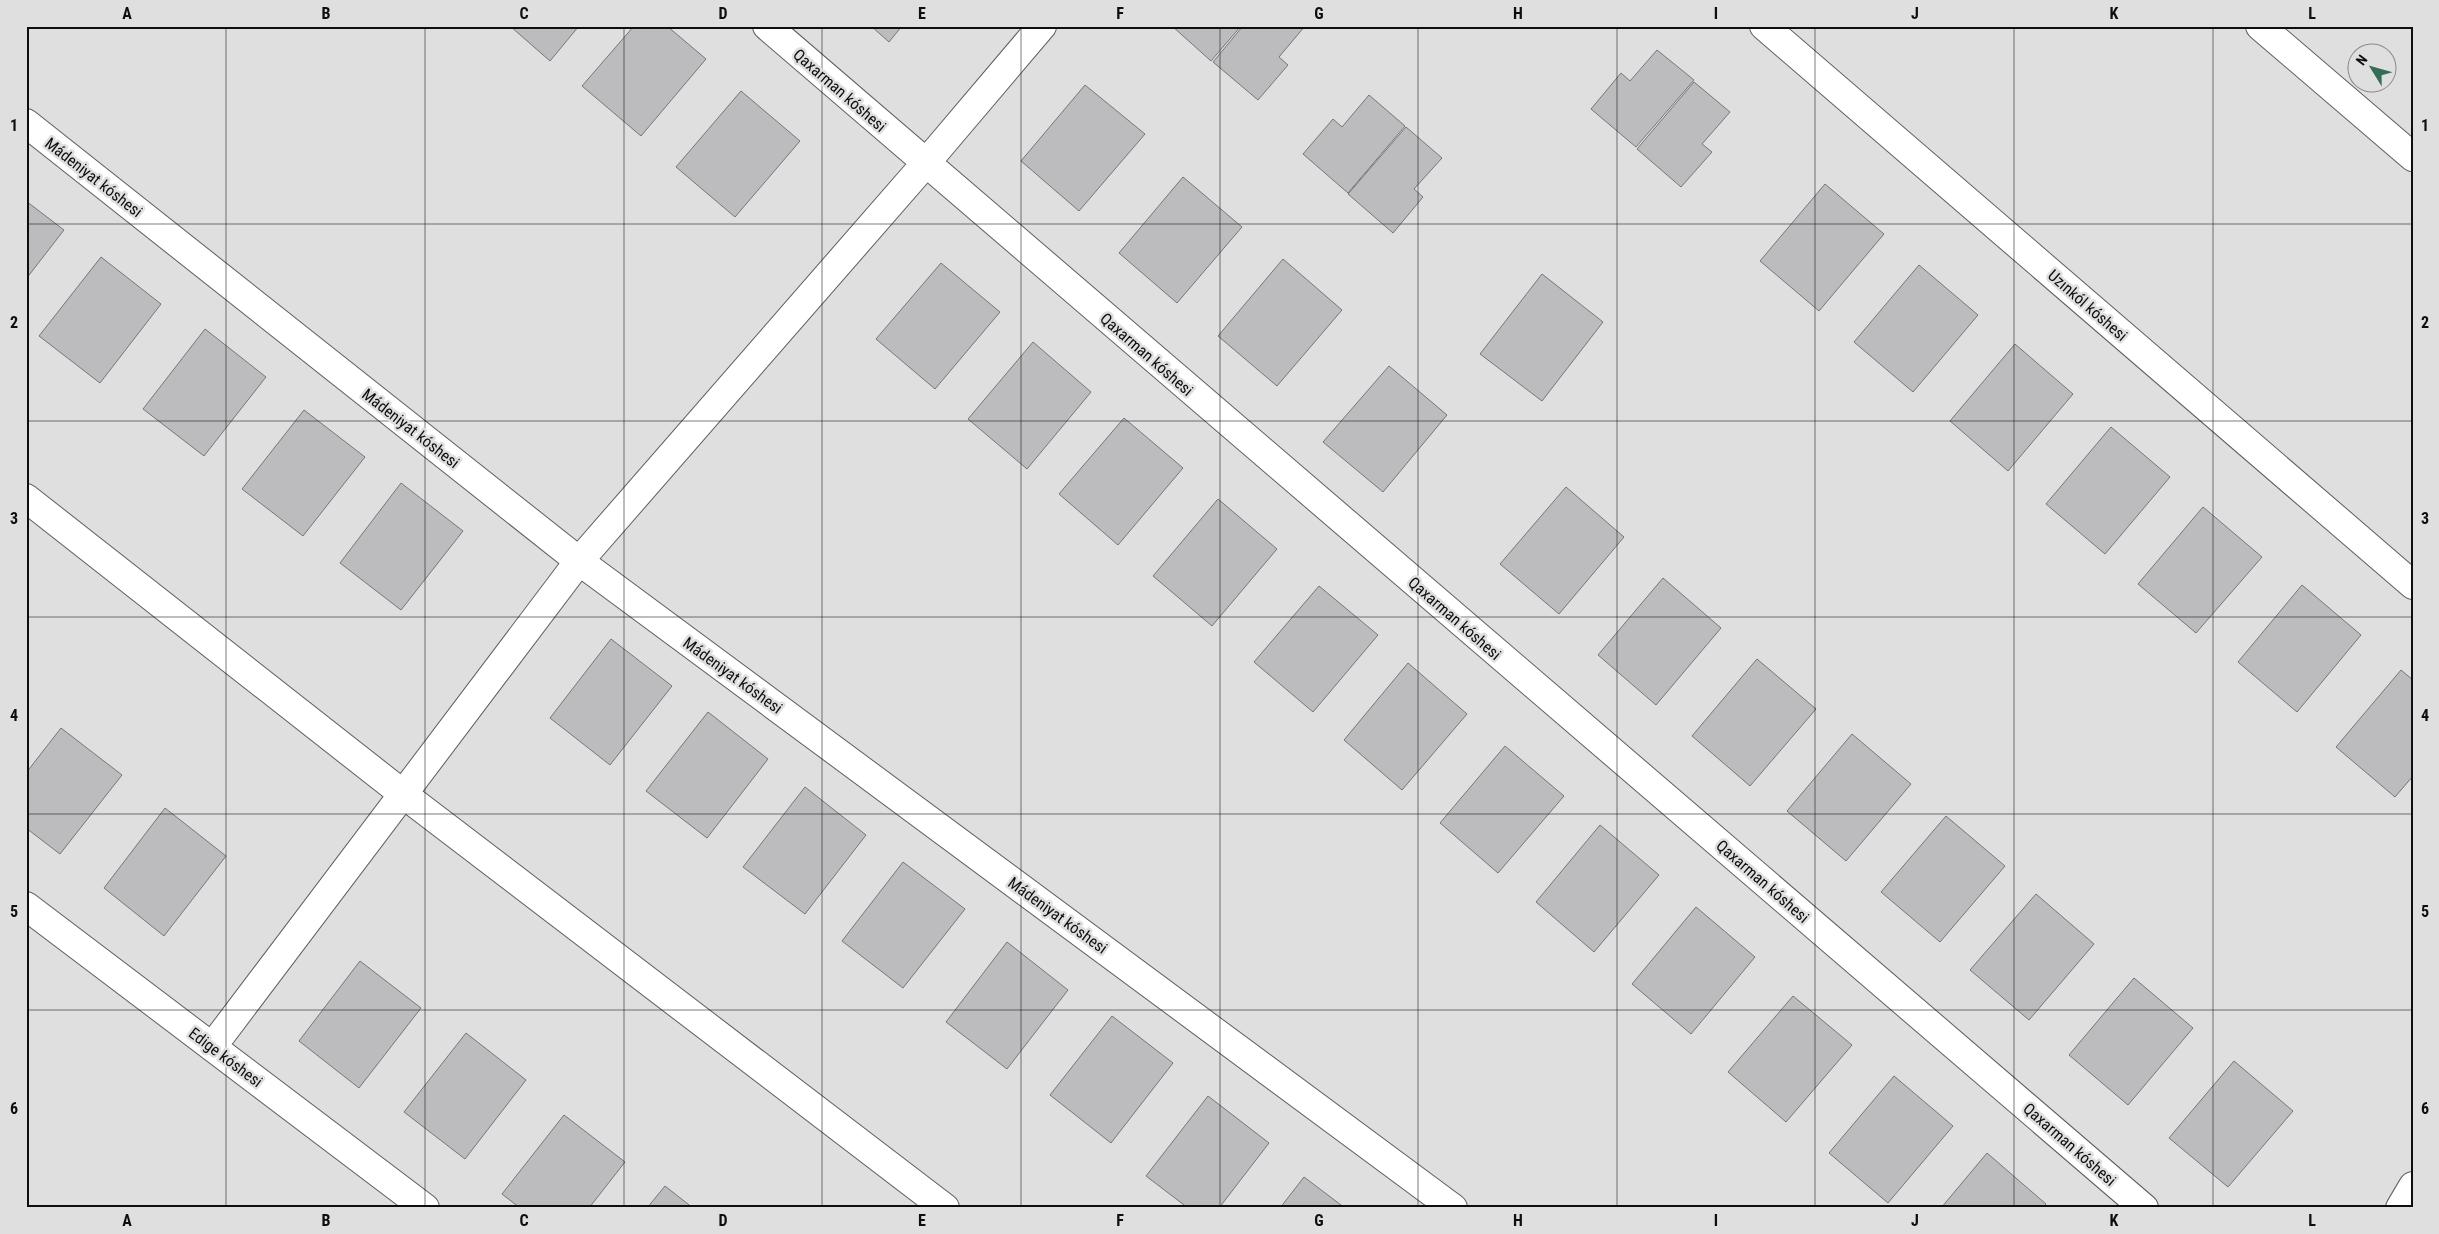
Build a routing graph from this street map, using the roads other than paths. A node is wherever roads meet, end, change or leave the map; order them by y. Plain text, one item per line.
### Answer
1 (767, 26) edge
2 (1042, 26) edge
3 (1764, 26) edge
4 (2260, 26) edge
5 (26, 123) edge
6 (2413, 157) edge
7 (925, 164) junction
8 (26, 498) edge
9 (578, 561) junction
10 (2413, 585) edge
11 (403, 794) junction
12 (26, 906) edge
13 (212, 1047) junction
14 (2413, 1186) edge
15 (425, 1208) edge
16 (944, 1208) edge
17 (1454, 1208) edge
18 (2144, 1208) edge
19 (2400, 1208) edge

1 - 7 street, Qaxarman kóshesi
2 - 7 street
3 - 10 street, Uzınkól kóshesi
4 - 6 street
5 - 9 street, Mádeniyat kóshesi
7 - 9 street
7 - 18 street, Qaxarman kóshesi
8 - 11 street
9 - 11 street
9 - 17 street, Mádeniyat kóshesi
11 - 13 street
11 - 16 street
12 - 13 street, Edige kóshesi
13 - 15 street, Edige kóshesi
14 - 19 street

